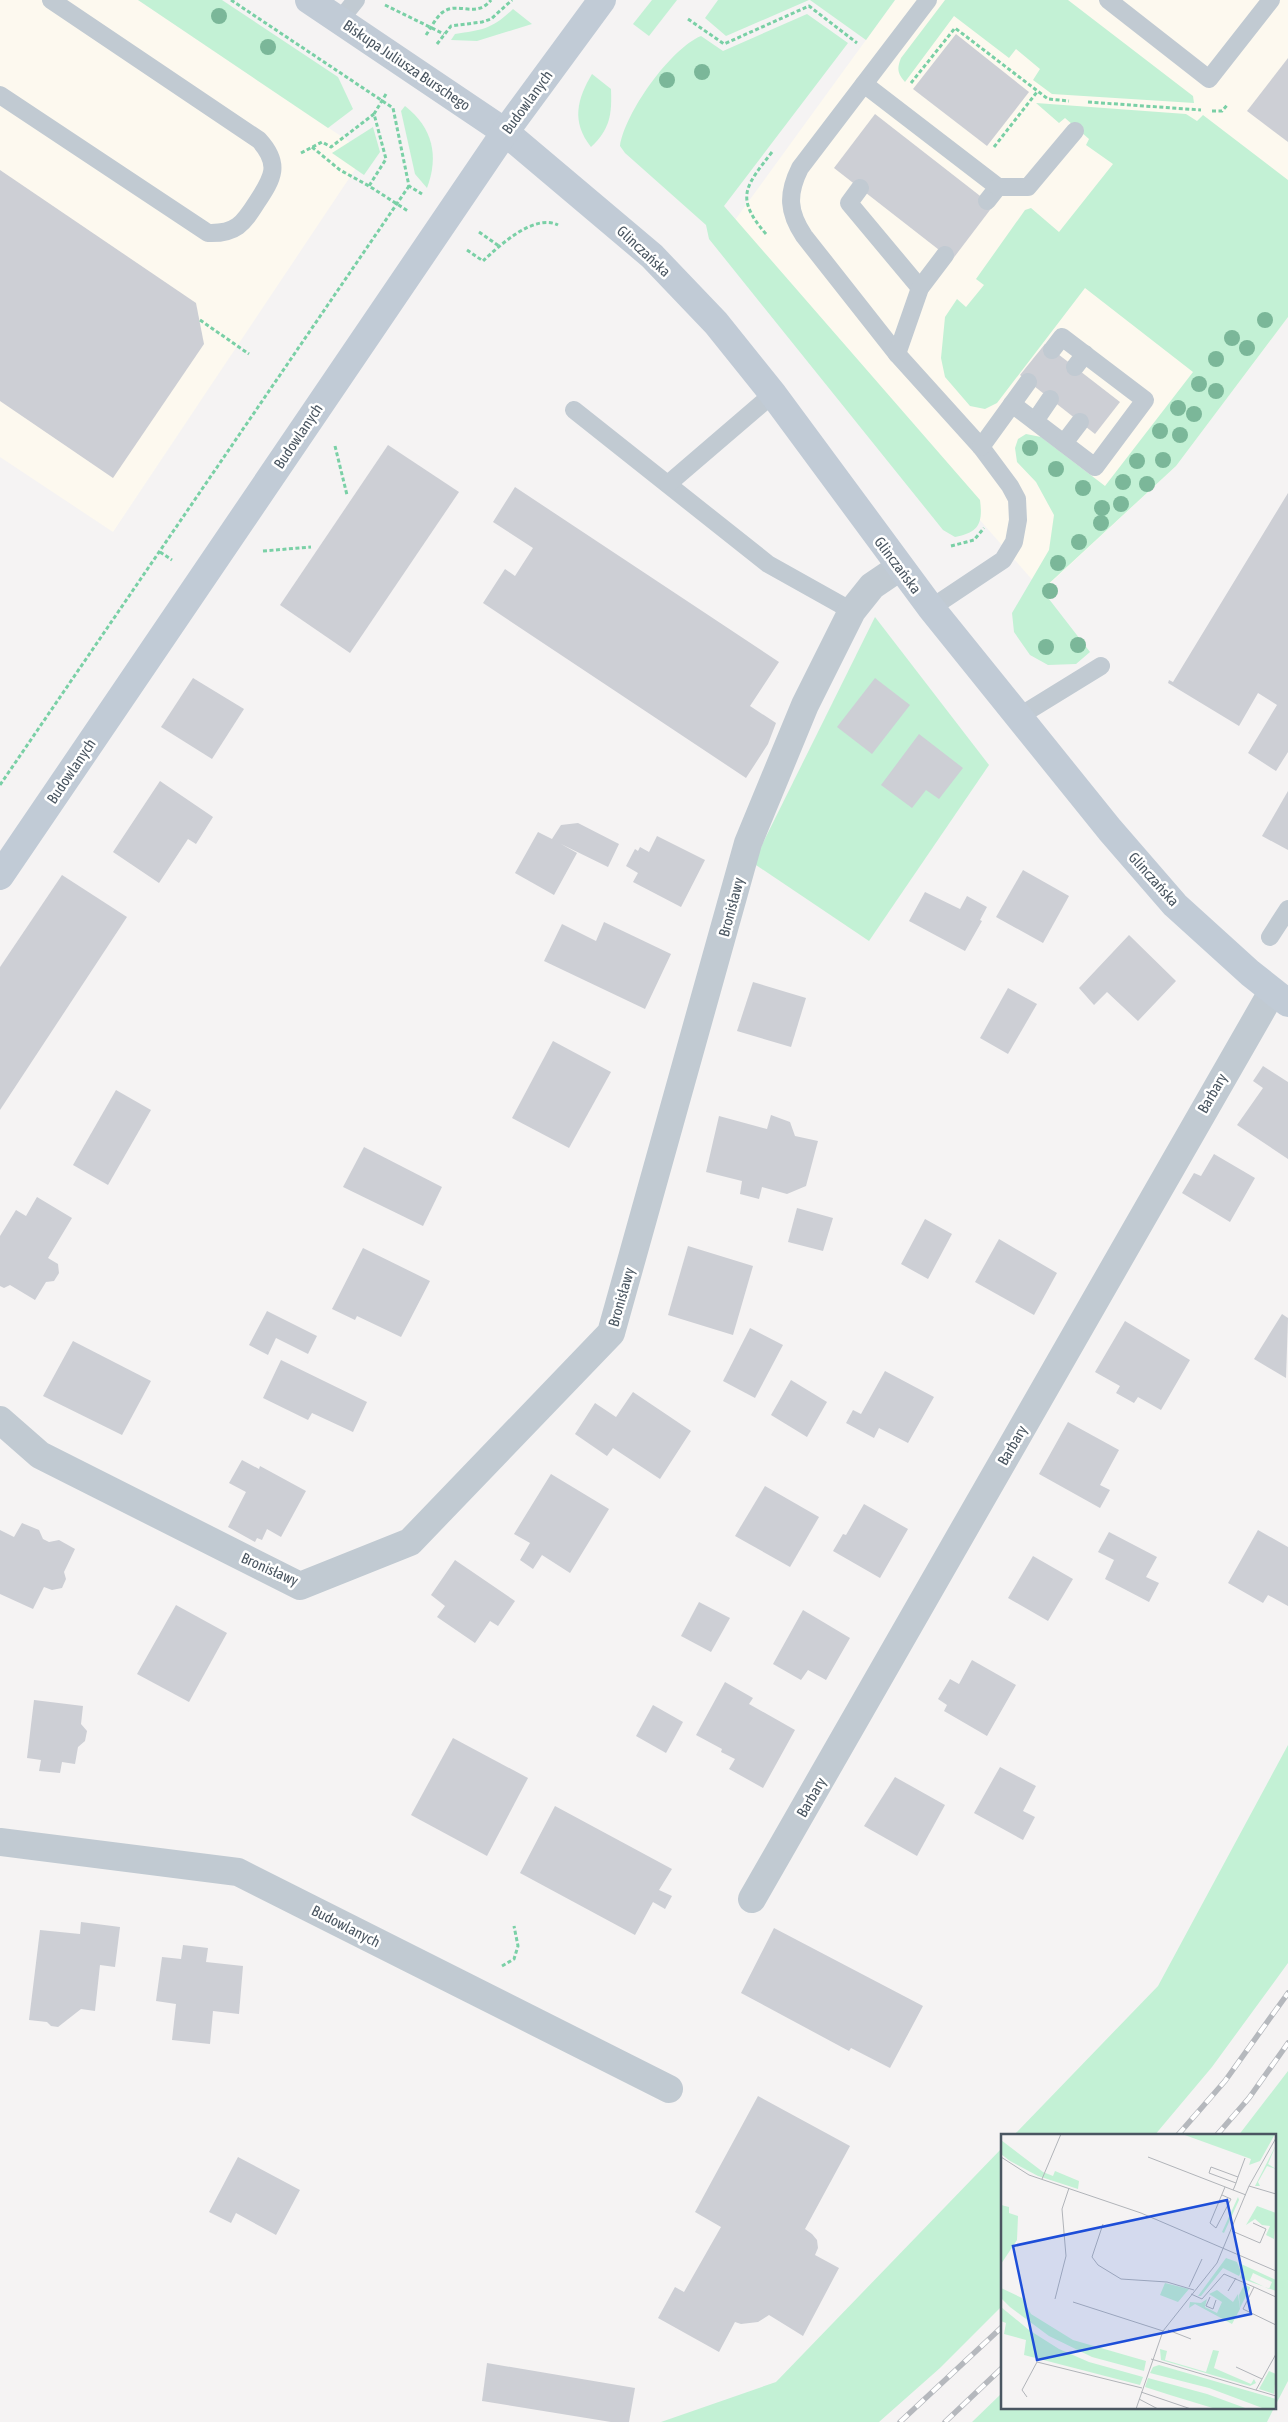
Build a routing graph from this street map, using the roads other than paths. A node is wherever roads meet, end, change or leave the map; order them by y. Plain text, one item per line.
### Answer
1 (51, 0) edge
2 (309, 0) edge
3 (602, 0) edge
4 (928, 0) edge
5 (1108, 0) edge
6 (1271, 0) edge
7 (348, 10) edge
8 (864, 84) junction
9 (0, 95) edge
10 (1075, 131) dead end
11 (505, 132) junction
12 (998, 187) junction
13 (860, 188) dead end
14 (987, 202) dead end
15 (945, 255) dead end
16 (920, 288) junction
17 (1052, 350) dead end
18 (896, 354) junction
19 (1028, 382) dead end
20 (773, 394) junction
21 (1050, 399) dead end
22 (1012, 404) junction
23 (574, 410) dead end
24 (1035, 420) junction
25 (1080, 422) dead end
26 (1064, 443) junction
27 (980, 447) junction
28 (668, 484) junction
29 (900, 568) junction
30 (931, 608) junction
31 (852, 611) junction
32 (1101, 666) dead end
33 (1018, 717) junction
34 (0, 876) edge
35 (1288, 909) edge
36 (1270, 936) dead end
37 (1280, 998) edge
38 (0, 1420) edge
39 (0, 1842) edge
40 (752, 1899) dead end
41 (669, 2089) dead end

1 - 9 lane
2 - 7 street, Biskupa Juliusza Burschego
3 - 11 street, Budowlanych
4 - 8 lane
5 - 6 lane
7 - 11 street, Biskupa Juliusza Burschego
8 - 12 lane
8 - 18 lane
10 - 12 lane
11 - 20 street, Glinczańska
11 - 34 street, Budowlanych
12 - 14 lane
13 - 16 lane
15 - 16 lane
16 - 18 lane
17 - 26 lane
18 - 27 lane
19 - 22 lane
20 - 28 lane
20 - 29 street, Glinczańska
21 - 24 lane
22 - 24 lane
22 - 27 lane
23 - 28 lane
24 - 26 lane
25 - 26 lane
27 - 30 lane
28 - 31 lane
29 - 30 street, Glinczańska
29 - 31 street, Bronisławy
30 - 33 street, Glinczańska
31 - 38 street, Bronisławy
32 - 33 lane
33 - 37 street, Glinczańska
35 - 36 lane
37 - 40 street, Barbary
39 - 41 street, Budowlanych

